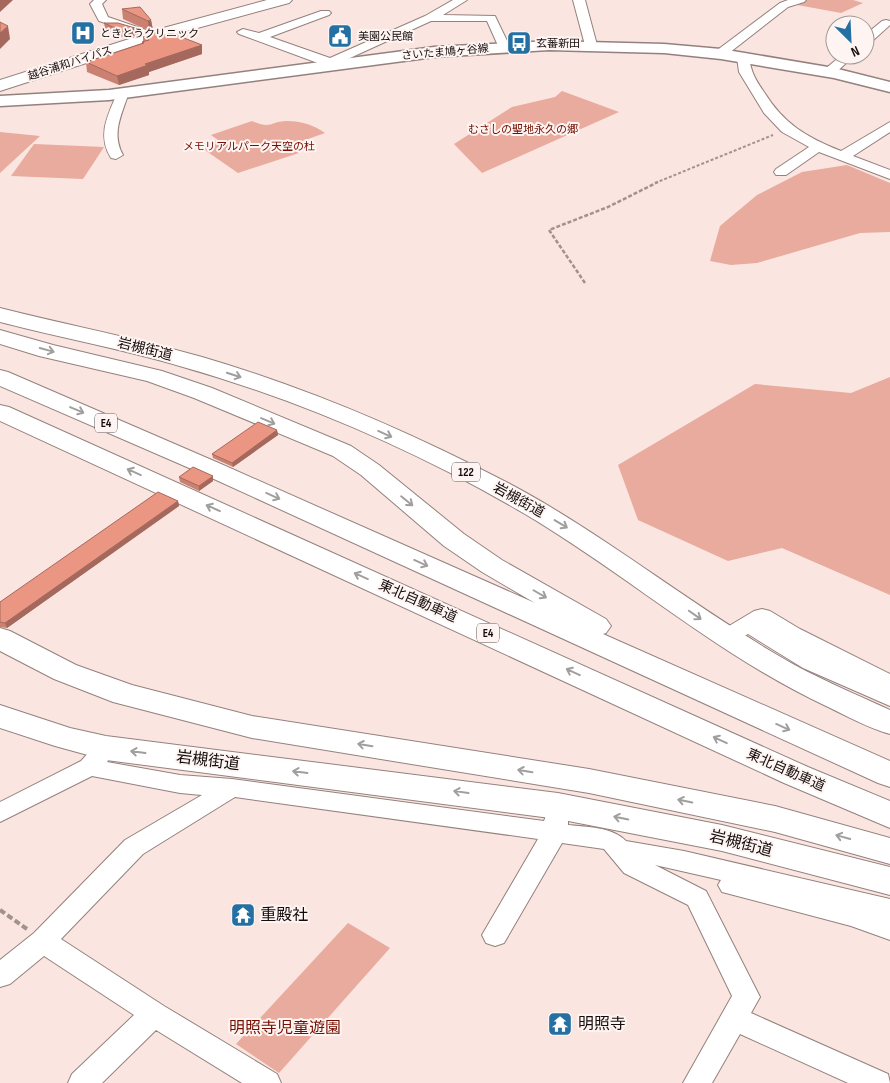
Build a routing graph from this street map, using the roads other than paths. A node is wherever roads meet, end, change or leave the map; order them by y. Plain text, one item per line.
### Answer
1 (100, 0) edge
2 (263, 0) edge
3 (284, 0) edge
4 (461, 0) edge
5 (579, 0) edge
6 (800, 0) edge
7 (325, 12) dead end
8 (429, 18) junction
9 (886, 23) dead end
10 (142, 32) junction
11 (243, 32) dead end
12 (875, 32) edge
13 (260, 37) junction
14 (591, 46) junction
15 (504, 47) junction
16 (720, 54) junction
17 (743, 57) junction
18 (333, 63) junction
19 (837, 65) edge
20 (829, 72) junction
21 (0, 78) edge
22 (0, 86) edge
23 (890, 87) edge
24 (120, 94) junction
25 (0, 101) edge
26 (890, 126) edge
27 (818, 147) junction
28 (116, 155) dead end
29 (843, 156) junction
30 (781, 172) dead end
31 (890, 175) edge
32 (0, 301) edge
33 (0, 315) edge
34 (0, 337) edge
35 (194, 362) junction
36 (0, 377) edge
37 (0, 412) edge
38 (737, 631) junction
39 (0, 638) edge
40 (890, 683) edge
41 (890, 698) edge
42 (738, 708) junction
43 (0, 716) edge
44 (890, 722) edge
45 (97, 758) junction
46 (890, 775) edge
47 (232, 788) junction
48 (0, 813) edge
49 (890, 815) edge
50 (556, 819) junction
51 (890, 851) edge
52 (625, 858) junction
53 (890, 881) edge
54 (890, 909) edge
55 (890, 929) edge
56 (496, 935) dead end
57 (43, 941) junction
58 (0, 976) edge
59 (154, 1014) junction
60 (734, 1018) junction
61 (82, 1083) edge
62 (267, 1083) edge
63 (697, 1083) edge
64 (878, 1083) edge

1 - 10 street
2 - 10 highway, 越谷浦和バイパス
3 - 22 highway, 越谷浦和バイパス
4 - 8 street
5 - 14 street
6 - 16 street
7 - 13 street
8 - 15 street
8 - 18 street
9 - 12 street
10 - 21 highway, 越谷浦和バイパス
11 - 13 street
13 - 18 street
14 - 15 main road, さいたま鳩ヶ谷線
14 - 16 main road, さいたま鳩ヶ谷線
15 - 18 main road, さいたま鳩ヶ谷線
16 - 17 main road, さいたま鳩ヶ谷線
17 - 20 main road, さいたま鳩ヶ谷線
17 - 27 street
18 - 24 main road, さいたま鳩ヶ谷線
19 - 20 street
20 - 23 main road, さいたま鳩ヶ谷線
24 - 25 main road, さいたま鳩ヶ谷線
24 - 28 street
26 - 29 street
27 - 29 street
27 - 30 street
29 - 31 street
32 - 35 highway
33 - 35 highway, 岩槻街道 / 122
34 -> 42 highway
35 -> 38 highway, 岩槻街道 / 122
36 -> 42 highway, E4
49 -> 37 highway, 東北自動車道 / E4
38 - 40 street
38 - 41 street
38 - 44 highway, 岩槻街道 / 122
51 -> 39 highway
42 -> 46 highway, E4
43 - 45 highway, 岩槻街道
45 - 47 street
45 - 48 street
50 -> 45 highway, 岩槻街道
47 - 50 street
47 - 57 street
50 - 52 street
53 -> 50 highway, 岩槻街道
50 - 56 street
52 - 54 street
52 - 55 street
52 - 60 street
57 - 58 street
57 - 59 street
59 - 61 street
59 - 62 street
60 - 63 street
60 - 64 street

